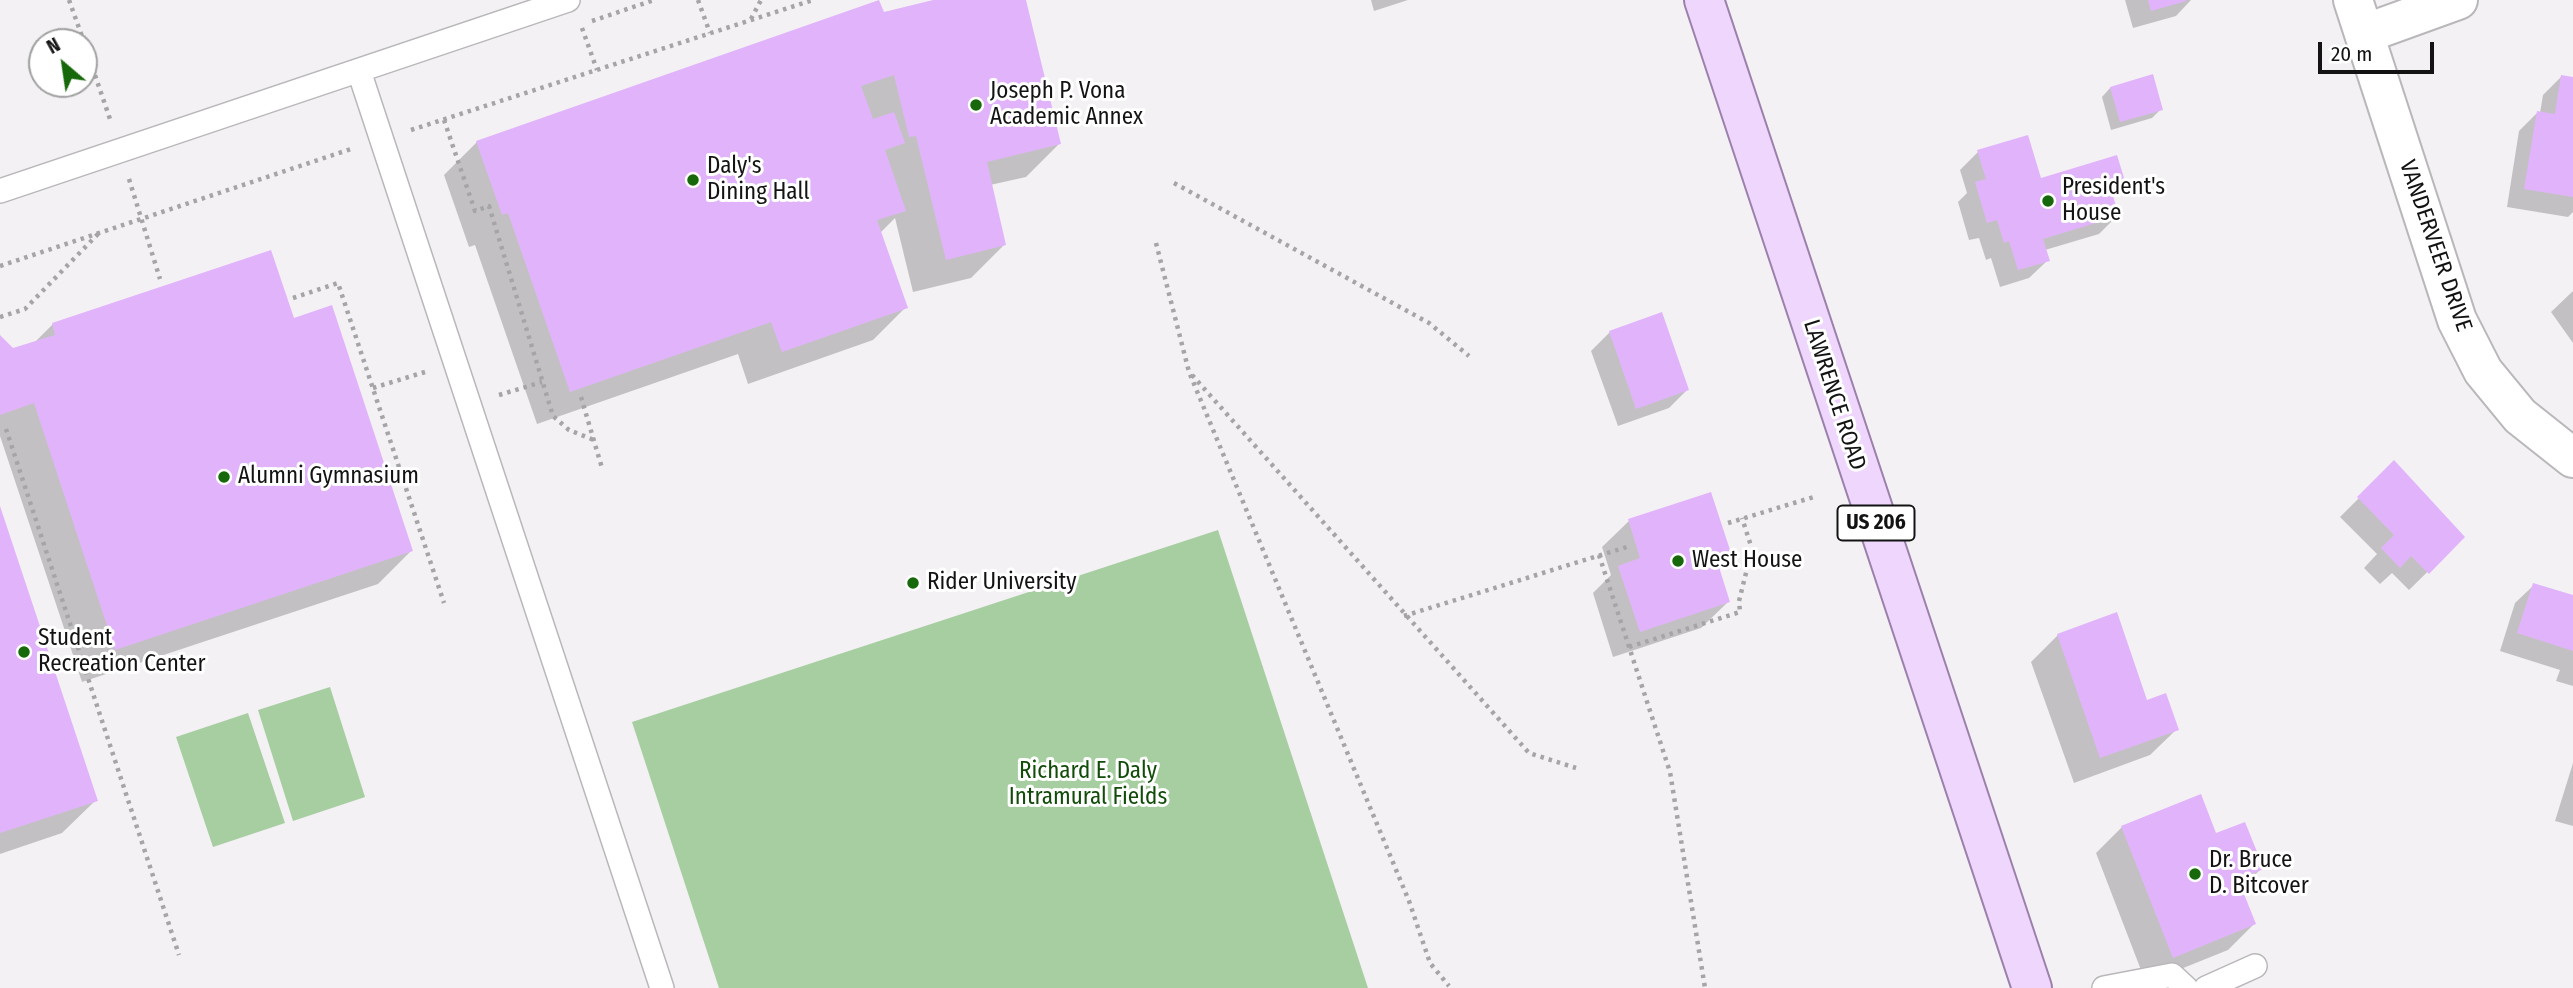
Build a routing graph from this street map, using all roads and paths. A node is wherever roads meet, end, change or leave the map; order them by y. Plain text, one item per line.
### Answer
1 (69, 0) edge
2 (568, 0) edge
3 (654, 0) edge
4 (698, 0) edge
5 (761, 0) edge
6 (813, 0) edge
7 (1704, 0) edge
8 (2458, 0) edge
9 (2359, 17) edge
10 (750, 20) junction
11 (79, 28) edge
12 (710, 33) junction
13 (597, 70) junction
14 (359, 71) junction
15 (98, 84) edge
16 (444, 120) junction
17 (113, 127) dead end
18 (402, 133) dead end
19 (352, 148) dead end
20 (126, 171) dead end
21 (1174, 183) dead end
22 (0, 191) edge
23 (141, 219) junction
24 (98, 234) junction
25 (1157, 243) dead end
26 (0, 267) edge
27 (160, 279) dead end
28 (293, 298) dead end
29 (0, 317) edge
30 (1469, 356) dead end
31 (454, 362) junction
32 (1189, 372) junction
33 (542, 382) junction
34 (373, 388) junction
35 (581, 397) dead end
36 (492, 398) dead end
37 (6, 429) dead end
38 (593, 440) junction
39 (2573, 458) edge
40 (602, 468) dead end
41 (1817, 496) dead end
42 (1742, 518) junction
43 (1728, 523) dead end
44 (1630, 546) dead end
45 (1599, 555) junction
46 (444, 603) dead end
47 (1404, 616) junction
48 (1629, 647) junction
49 (1576, 768) dead end
50 (179, 955) dead end
51 (2255, 966) dead end
52 (1449, 986) dead end
53 (662, 988) edge
54 (1705, 988) edge
55 (2032, 988) edge
56 (2104, 988) edge
57 (2186, 988) edge
58 (2206, 988) edge

1 - 11 path
2 - 14 lane
3 - 13 path
4 - 12 path
5 - 10 path
6 - 10 path
7 - 55 main road, LAWRENCE ROAD / US 206
8 - 9 street
9 - 39 street, VANDERVEER DRIVE
10 - 12 path
12 - 13 path
13 - 16 path
14 - 22 lane
14 - 31 lane
15 - 17 path
16 - 18 path
16 - 33 path
19 - 23 path
20 - 23 path
21 - 30 path
23 - 24 path
23 - 27 path
24 - 26 path
24 - 29 path
25 - 32 path
28 - 34 path
31 - 34 path
31 - 53 lane
32 - 47 path
32 - 52 path
33 - 36 path
33 - 38 path
34 - 46 path
35 - 38 path
37 - 50 path
38 - 40 path
41 - 42 path
42 - 43 path
42 - 48 path
44 - 45 path
45 - 47 path
45 - 48 path
47 - 49 path
48 - 54 path
51 - 58 lane
56 - 57 lane

